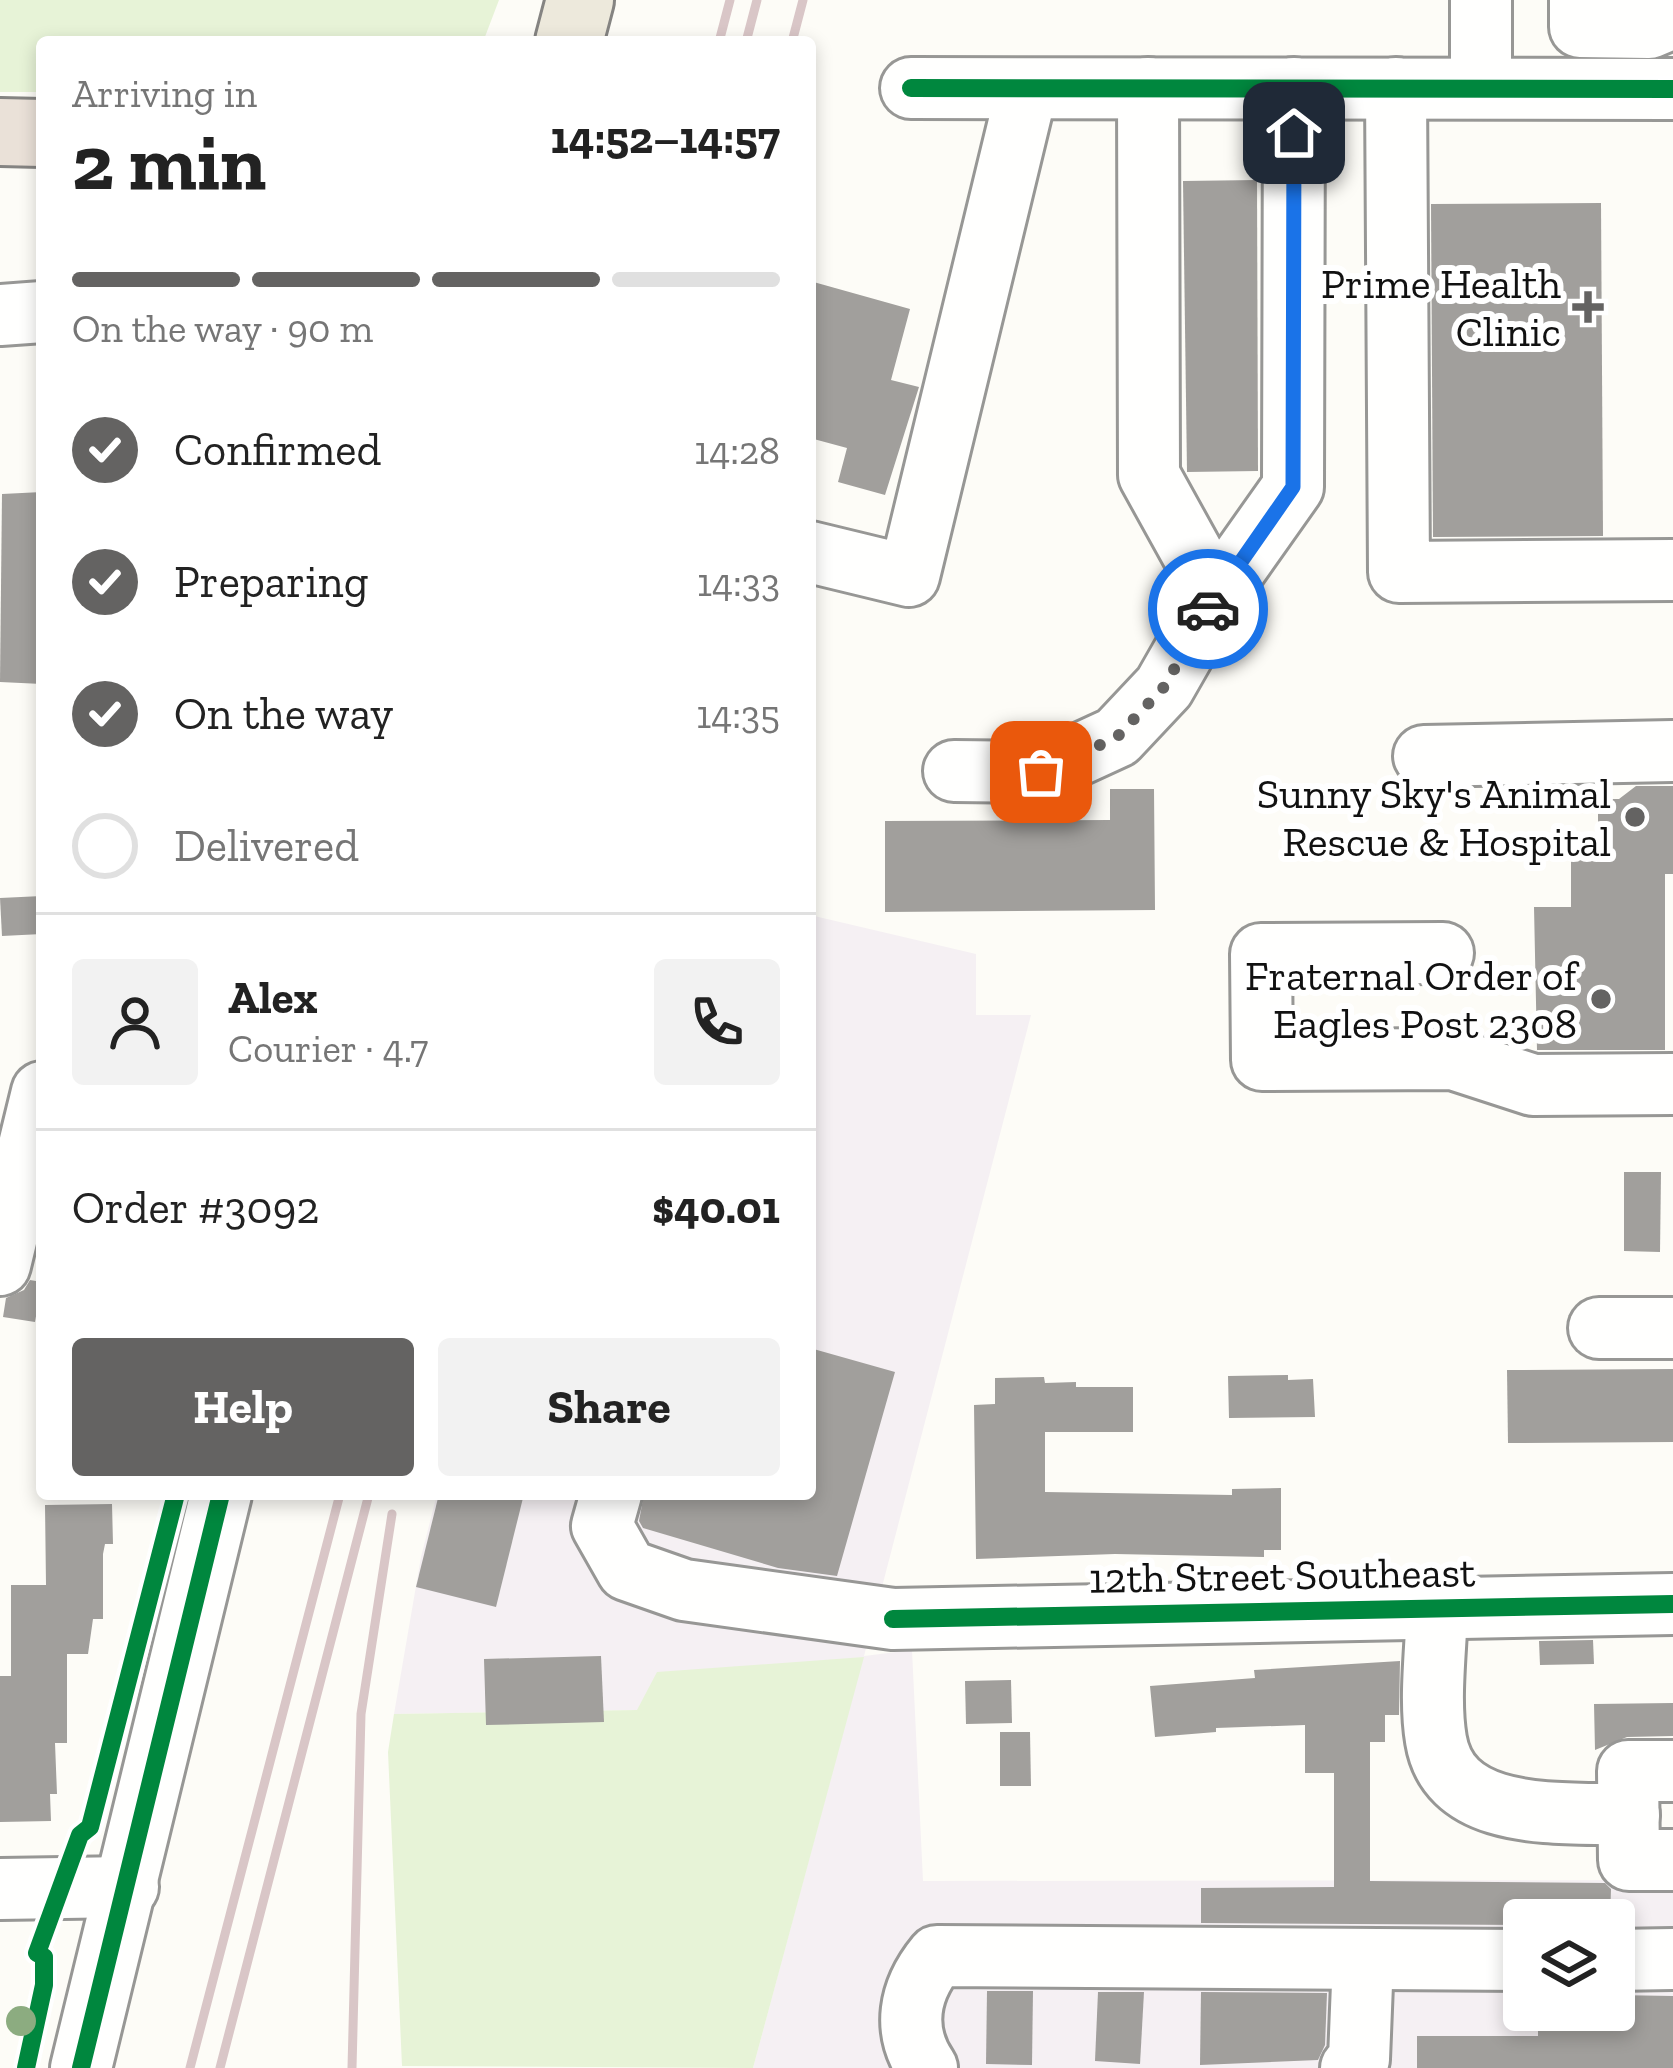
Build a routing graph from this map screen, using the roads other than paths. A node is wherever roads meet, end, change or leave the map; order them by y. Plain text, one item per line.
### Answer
1 (580, 0) edge
2 (1481, 0) edge
3 (1580, 0) edge
4 (1661, 23) edge
5 (571, 36) edge
6 (911, 88) dead end
7 (1028, 88) junction
8 (1148, 88) junction
9 (1294, 88) junction
10 (1396, 88) junction
11 (1481, 88) junction
12 (1661, 88) edge
13 (0, 132) edge
14 (36, 133) edge
15 (0, 176) edge
16 (36, 177) edge
17 (36, 312) edge
18 (0, 315) edge
19 (816, 553) edge
20 (1673, 571) edge
21 (1216, 596) junction
22 (1673, 751) edge
23 (1424, 756) dead end
24 (954, 771) dead end
25 (1443, 953) dead end
26 (1673, 1084) edge
27 (36, 1117) edge
28 (0, 1265) edge
29 (1599, 1328) dead end
30 (1673, 1328) edge
31 (219, 1500) edge
32 (609, 1500) edge
33 (1673, 1604) edge
34 (1437, 1608) junction
35 (1673, 1771) edge
36 (1629, 1815) junction
37 (1673, 1860) edge
38 (128, 1887) junction
39 (0, 1889) edge
40 (1363, 1959) junction
41 (1673, 1959) edge
42 (1503, 1960) edge
43 (1635, 1960) edge
44 (81, 2068) edge
45 (927, 2068) edge
46 (1351, 2068) edge

1 - 5 main road
2 - 11 street
3 - 4 street
4 - 12 street
6 - 7 street
7 - 8 street
7 - 19 street
8 - 9 street
8 - 21 street
9 - 10 street
9 - 21 street
10 - 11 street
10 - 20 street
11 - 12 street
13 - 14 highway
15 - 16 highway
17 - 18 street
21 - 24 street
22 - 23 street
25 - 26 street
27 - 28 street
29 - 30 street
31 - 38 street
32 - 34 street, 12th Street Southeast
33 - 34 street, 12th Street Southeast
34 - 36 street
35 - 36 street
36 - 37 street
38 - 39 street
38 - 44 street
40 - 42 street
40 - 45 street
40 - 46 street
41 - 43 street

